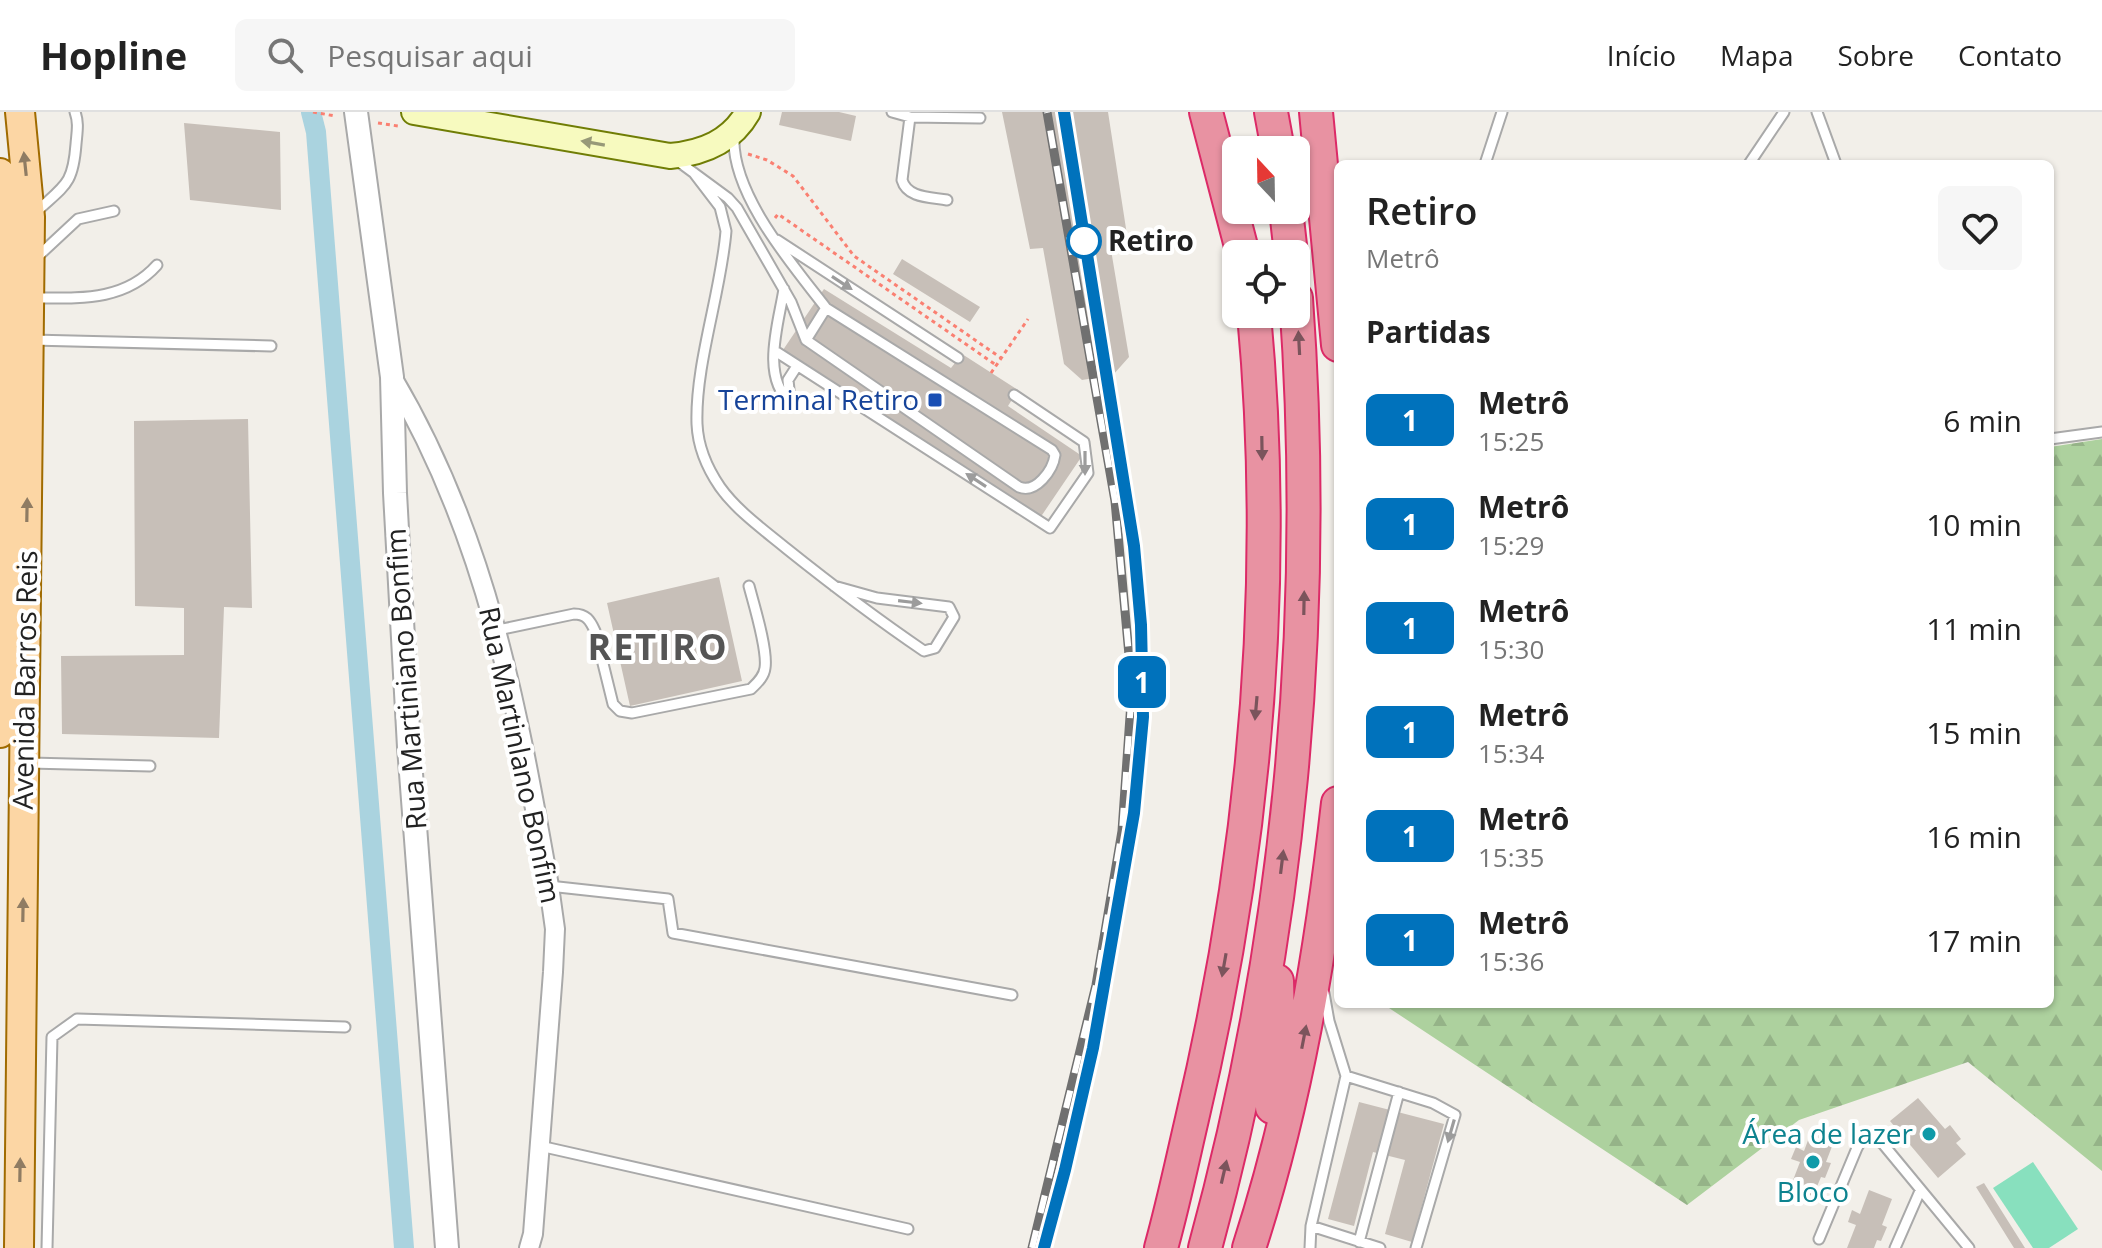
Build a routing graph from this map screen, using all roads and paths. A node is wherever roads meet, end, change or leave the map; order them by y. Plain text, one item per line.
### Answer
1 (20, 112) edge
2 (356, 112) edge
3 (414, 112) edge
4 (892, 112) edge
5 (1206, 112) edge
6 (1230, 112) edge
7 (1271, 112) edge
8 (1316, 112) edge
9 (1502, 112) edge
10 (1784, 112) edge
11 (1817, 112) edge
12 (79, 115) edge
13 (910, 117) junction
14 (980, 118) dead end
15 (738, 131) edge
16 (1234, 136) edge
17 (1275, 136) edge
18 (670, 156) junction
19 (1486, 160) edge
20 (1752, 160) edge
21 (1835, 160) edge
22 (0, 173) edge
23 (694, 173) junction
24 (947, 200) dead end
25 (114, 211) dead end
26 (30, 217) junction
27 (775, 218) dead end
28 (752, 235) junction
29 (777, 240) junction
30 (1242, 240) edge
31 (725, 243) junction
32 (12, 261) edge
33 (157, 265) dead end
34 (784, 289) junction
35 (29, 298) junction
36 (1334, 303) edge
37 (826, 308) junction
38 (1028, 319) dead end
39 (1255, 328) edge
40 (1298, 328) edge
41 (29, 340) junction
42 (806, 340) junction
43 (271, 346) dead end
44 (775, 351) junction
45 (958, 358) dead end
46 (1001, 358) junction
47 (996, 365) junction
48 (797, 366) junction
49 (991, 373) dead end
50 (392, 377) junction
51 (1014, 395) dead end
52 (2102, 432) edge
53 (2054, 438) edge
54 (749, 586) dead end
55 (834, 586) junction
56 (1, 624) edge
57 (498, 630) junction
58 (0, 733) edge
59 (24, 762) junction
60 (150, 766) dead end
61 (1334, 834) edge
62 (549, 886) junction
63 (1278, 899) junction
64 (1318, 958) junction
65 (1012, 995) dead end
66 (345, 1027) dead end
67 (1346, 1076) junction
68 (21, 1086) junction
69 (51, 1087) junction
70 (1399, 1092) junction
71 (540, 1146) junction
72 (1267, 1186) junction
73 (1920, 1191) junction
74 (1311, 1226) junction
75 (908, 1229) dead end
76 (1819, 1239) dead end
77 (1359, 1242) junction
78 (19, 1248) edge
79 (47, 1248) edge
80 (447, 1248) edge
81 (529, 1248) edge
82 (1161, 1248) edge
83 (1205, 1248) edge
84 (1249, 1248) edge
85 (1310, 1248) edge
86 (1380, 1248) edge
87 (1416, 1248) edge
88 (1895, 1248) edge
89 (1969, 1248) edge

26 -> 1 main road, Avenida Barros Reis
2 - 50 street, Rua Martiniano Bonfim
18 -> 3 main road
4 - 13 lane
5 - 30 highway
6 - 16 highway
7 - 17 highway
8 - 36 highway
9 - 19 lane
10 - 20 lane
11 - 21 lane
12 - 26 lane
13 - 14 lane
13 - 24 lane
15 - 18 main road
15 - 29 lane
15 - 46 path
18 - 23 lane
22 - 32 main road, Avenida Barros Reis
23 - 28 lane
23 - 31 lane
25 - 32 lane
26 - 32 main road, Avenida Barros Reis
27 - 47 path
28 - 31 lane
28 - 34 lane
29 - 37 lane
29 -> 45 lane
31 - 55 lane
32 - 35 main road, Avenida Barros Reis
32 - 56 main road, Avenida Barros Reis
33 - 35 lane
34 - 42 lane
34 - 44 lane
35 - 41 main road, Avenida Barros Reis
37 - 42 lane
37 - 42 lane
38 - 46 path
39 -> 82 highway
63 -> 40 highway
41 - 43 lane
59 -> 41 main road, Avenida Barros Reis
44 - 48 lane
44 - 48 lane
46 - 47 path
47 - 49 path
51 -> 48 lane
50 - 57 street, Rua Martinlano Bonfim
50 - 80 street, Rua Martiniano Bonfim
52 - 53 lane
54 - 57 lane
55 -> 55 lane
56 - 58 main road, Avenida Barros Reis
57 - 62 street, Rua Martinlano Bonfim
59 - 60 lane
68 -> 59 main road, Avenida Barros Reis
61 - 64 highway
62 - 65 lane
62 - 71 street, Rua Martinlano Bonfim
63 - 72 highway
83 -> 63 highway
64 - 67 lane
72 -> 64 highway
66 - 69 lane
67 - 70 lane
67 - 74 lane
68 - 69 lane
78 -> 68 main road, Avenida Barros Reis
69 - 79 lane
70 - 77 lane
70 -> 87 lane
71 - 75 lane
71 - 81 street, Rua Martinlano Bonfim
72 - 84 highway
73 - 76 lane
73 - 88 lane
73 - 89 lane
74 - 77 lane
74 - 85 lane
77 - 86 lane

